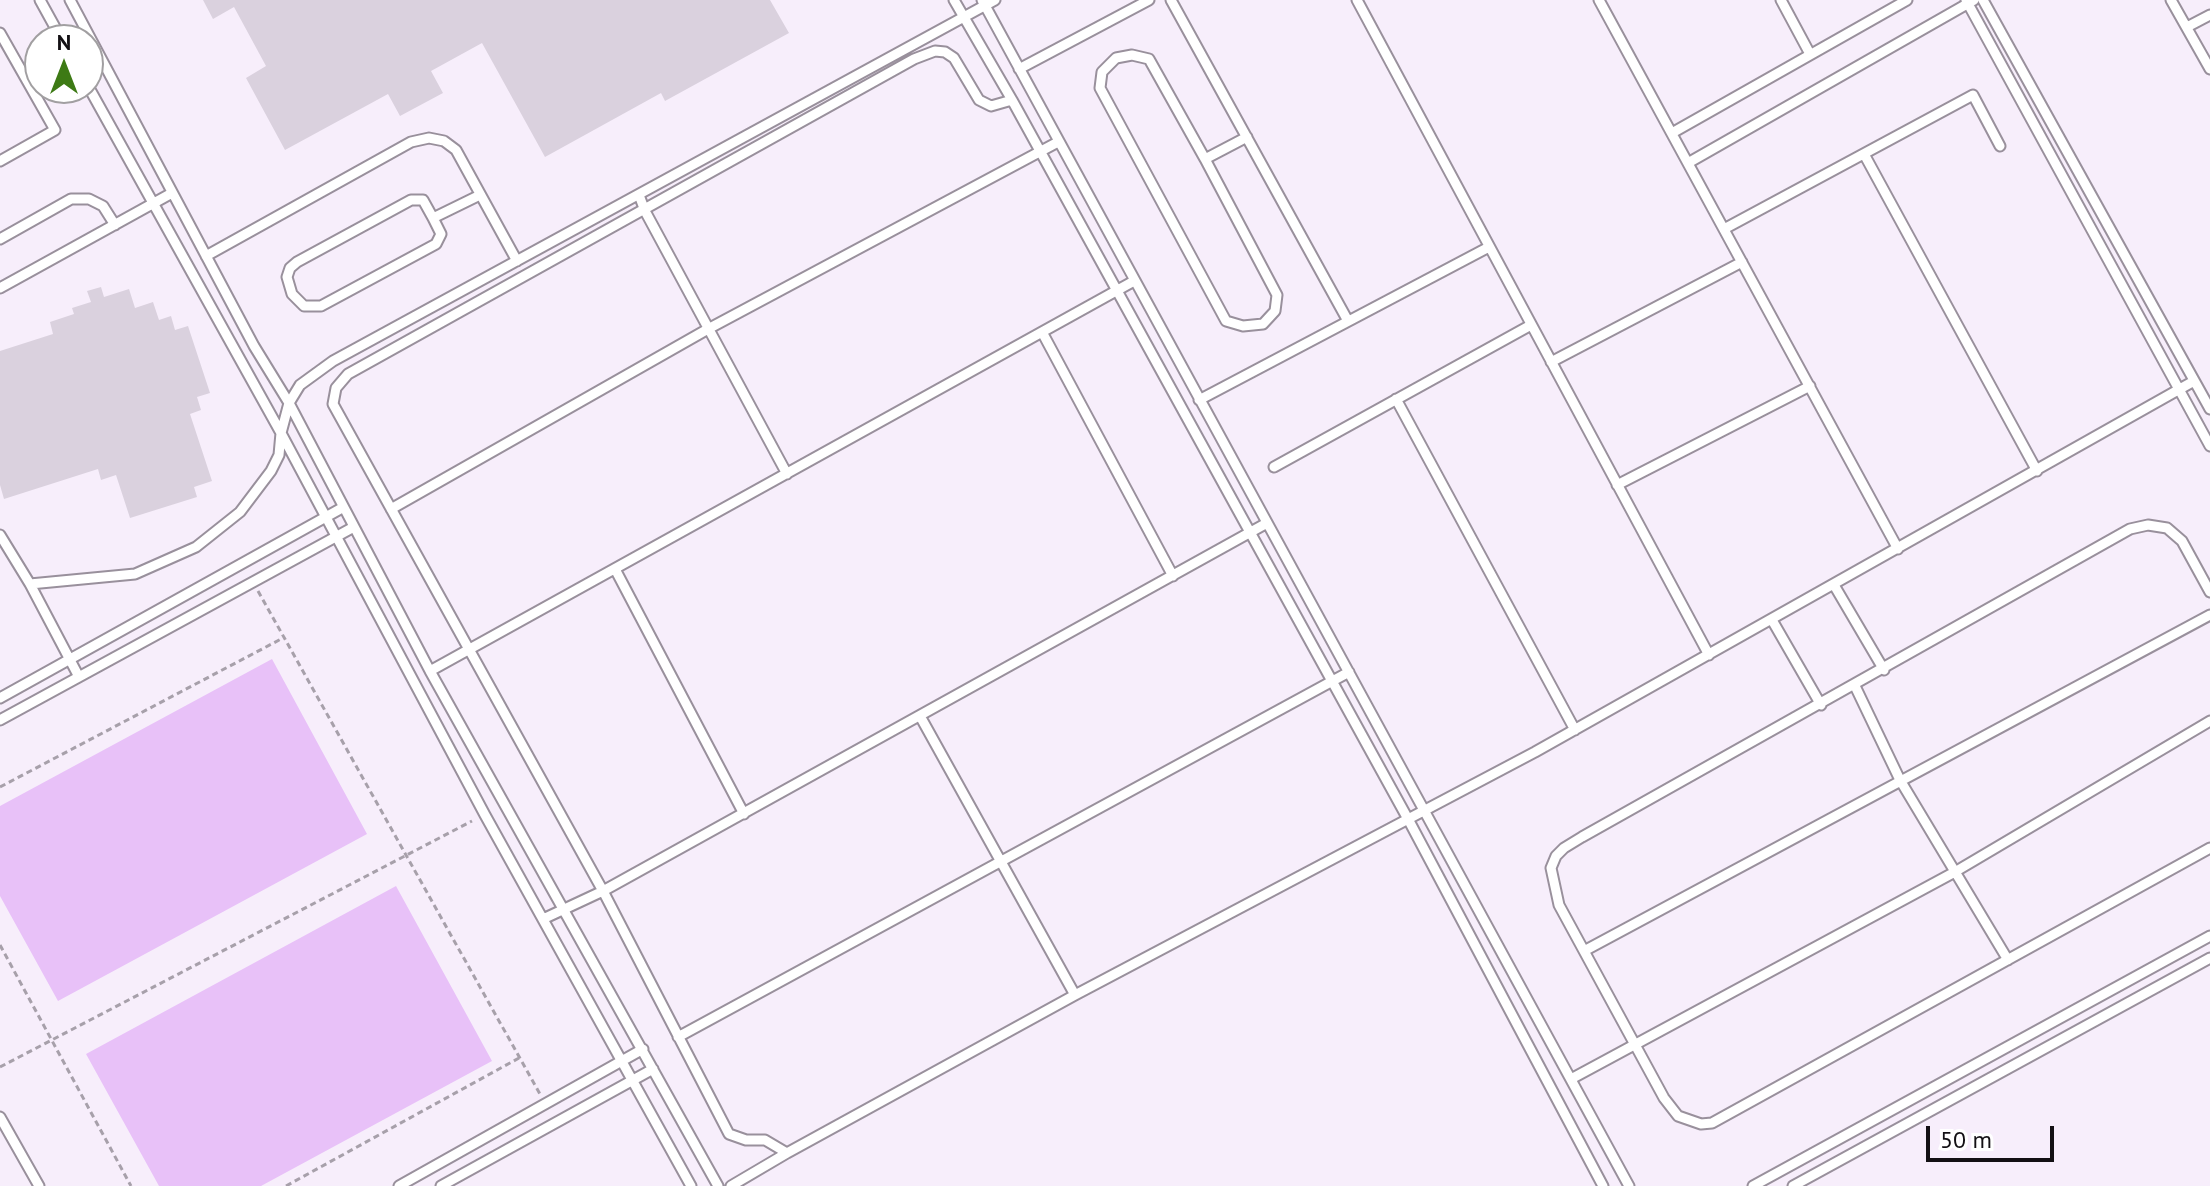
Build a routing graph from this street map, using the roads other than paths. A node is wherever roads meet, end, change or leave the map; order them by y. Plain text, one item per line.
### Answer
1 (40, 0) edge
2 (70, 0) edge
3 (954, 0) edge
4 (995, 0) edge
5 (1149, 0) edge
6 (1171, 0) edge
7 (1357, 0) edge
8 (1599, 0) edge
9 (1781, 0) edge
10 (1907, 0) edge
11 (1983, 0) edge
12 (2171, 0) edge
13 (1969, 1) edge
14 (984, 3) edge
15 (2210, 15) edge
16 (964, 17) junction
17 (53, 24) edge
18 (2187, 27) junction
19 (0, 33) edge
20 (1810, 54) junction
21 (1019, 69) junction
22 (2210, 69) edge
23 (1012, 100) junction
24 (98, 104) edge
25 (1672, 133) junction
26 (1247, 137) junction
27 (1058, 142) junction
28 (2000, 146) dead end
29 (1040, 150) junction
30 (1864, 154) junction
31 (1205, 159) junction
32 (0, 161) edge
33 (1688, 163) junction
34 (172, 193) junction
35 (480, 195) junction
36 (639, 195) junction
37 (154, 203) junction
38 (645, 211) junction
39 (433, 218) junction
40 (115, 225) junction
41 (1724, 229) junction
42 (0, 239) edge
43 (1489, 247) junction
44 (206, 256) junction
45 (517, 261) junction
46 (1742, 262) junction
47 (1134, 281) junction
48 (0, 288) edge
49 (1117, 290) junction
50 (1348, 321) junction
51 (1531, 325) junction
52 (708, 329) junction
53 (1042, 332) junction
54 (254, 346) junction
55 (236, 350) junction
56 (1551, 362) junction
57 (2194, 381) junction
58 (1810, 386) junction
59 (2180, 391) junction
60 (1396, 399) junction
61 (1199, 400) junction
62 (289, 403) junction
63 (2210, 409) edge
64 (281, 433) junction
65 (2210, 446) edge
66 (1274, 467) dead end
67 (2037, 471) junction
68 (787, 474) junction
69 (1617, 485) junction
70 (342, 508) junction
71 (391, 509) junction
72 (326, 518) junction
73 (1267, 523) junction
74 (352, 528) junction
75 (1251, 533) junction
76 (0, 535) edge
77 (337, 536) junction
78 (1898, 549) junction
79 (615, 569) junction
80 (1173, 576) junction
81 (30, 584) junction
82 (1834, 585) junction
83 (2210, 592) edge
84 (2210, 615) edge
85 (1772, 620) junction
86 (470, 650) junction
87 (1709, 655) junction
88 (69, 659) junction
89 (1884, 670) junction
90 (430, 671) junction
91 (1349, 672) junction
92 (79, 677) junction
93 (1332, 681) junction
94 (1855, 686) junction
95 (0, 698) edge
96 (1821, 705) junction
97 (920, 716) junction
98 (0, 720) edge
99 (2210, 721) edge
100 (1575, 730) junction
101 (1900, 780) junction
102 (1425, 811) junction
103 (744, 814) junction
104 (1408, 819) junction
105 (2210, 848) edge
106 (1002, 863) junction
107 (1953, 873) junction
108 (603, 891) junction
109 (563, 909) junction
110 (543, 919) junction
111 (2210, 936) edge
112 (1584, 951) junction
113 (2210, 958) edge
114 (2008, 960) junction
115 (1075, 995) junction
116 (678, 1037) junction
117 (1634, 1043) junction
118 (643, 1049) junction
119 (622, 1061) junction
120 (653, 1069) junction
121 (1571, 1079) junction
122 (632, 1080) junction
123 (0, 1117) edge
124 (787, 1153) junction
125 (39, 1186) edge
126 (399, 1186) edge
127 (441, 1186) edge
128 (691, 1186) edge
129 (718, 1186) edge
130 (731, 1186) edge
131 (1603, 1186) edge
132 (1629, 1186) edge
133 (1753, 1186) edge
134 (1793, 1186) edge

1 - 17 lane
2 - 34 lane
3 - 16 lane
4 - 14 lane
5 - 21 lane
6 - 26 lane
7 - 43 lane
8 - 25 lane
9 - 20 lane
10 - 20 lane
11 - 57 lane
12 - 18 lane
13 - 33 lane
13 - 59 lane
14 - 16 lane
14 - 21 lane
15 - 18 lane
16 - 23 lane
16 - 36 lane
18 - 22 lane
19 - 32 lane
20 - 25 lane
21 - 27 lane
23 - 29 lane
23 - 38 lane
24 - 37 lane
25 - 33 lane
26 - 31 lane
26 - 50 lane
27 - 29 lane
27 - 47 lane
28 - 30 lane
29 - 49 lane
29 - 52 lane
30 - 41 lane
30 - 67 lane
31 - 31 lane
33 - 41 lane
34 - 37 lane
34 - 44 lane
35 - 39 lane
35 - 44 lane
35 - 45 lane
36 - 38 lane
36 - 45 lane
37 - 40 lane
37 - 55 lane
38 - 52 lane
38 - 71 lane
39 - 39 lane
40 - 42 lane
40 - 48 lane
41 - 46 lane
43 - 50 lane
43 - 51 lane
44 - 54 lane
45 - 62 lane
46 - 56 lane
46 - 58 lane
47 - 49 lane
47 - 61 lane
49 - 53 lane
49 - 75 lane
50 - 61 lane
51 - 56 lane
51 - 60 lane
52 - 68 lane
52 - 71 lane
53 - 68 lane
53 - 80 lane
54 - 55 lane
54 - 62 lane
55 - 64 lane
56 - 69 lane
57 - 59 lane
57 - 63 lane
58 - 69 lane
58 - 78 lane
59 - 65 lane
59 - 67 lane
60 - 66 lane
60 - 100 lane
61 - 73 lane
62 - 64 lane
62 - 70 lane
64 - 72 lane
64 - 81 lane
67 - 78 lane
68 - 79 lane
69 - 87 lane
70 - 72 lane
70 - 74 lane
71 - 86 lane
72 - 77 lane
72 - 88 lane
73 - 75 lane
73 - 91 lane
74 - 77 lane
74 - 90 lane
75 - 80 lane
75 - 93 lane
76 - 81 lane
77 - 92 lane
77 - 110 lane
78 - 82 lane
79 - 86 lane
79 - 103 lane
80 - 97 lane
81 - 88 lane
82 - 85 lane
82 - 89 lane
83 - 89 lane
84 - 101 lane
85 - 87 lane
85 - 96 lane
86 - 90 lane
86 - 108 lane
87 - 100 lane
88 - 92 lane
88 - 95 lane
89 - 94 lane
90 - 109 lane
91 - 93 lane
91 - 102 lane
92 - 98 lane
93 - 104 lane
93 - 106 lane
94 - 96 lane
94 - 101 lane
96 - 112 lane
97 - 103 lane
97 - 106 lane
99 - 107 lane
100 - 102 lane
101 - 107 lane
101 - 112 lane
102 - 104 lane
102 - 121 lane
103 - 108 lane
104 - 115 lane
104 - 131 lane
105 - 114 lane
106 - 115 lane
106 - 116 lane
107 - 114 lane
107 - 117 lane
108 - 109 lane
108 - 116 lane
109 - 110 lane
109 - 118 lane
110 - 119 lane
111 - 133 lane
112 - 117 lane
113 - 134 lane
114 - 117 lane
115 - 124 lane
116 - 124 lane
117 - 121 lane
118 - 119 lane
118 - 120 lane
119 - 122 lane
119 - 126 lane
120 - 122 lane
120 - 129 lane
121 - 132 lane
122 - 127 lane
122 - 128 lane
123 - 125 lane
124 - 130 lane

